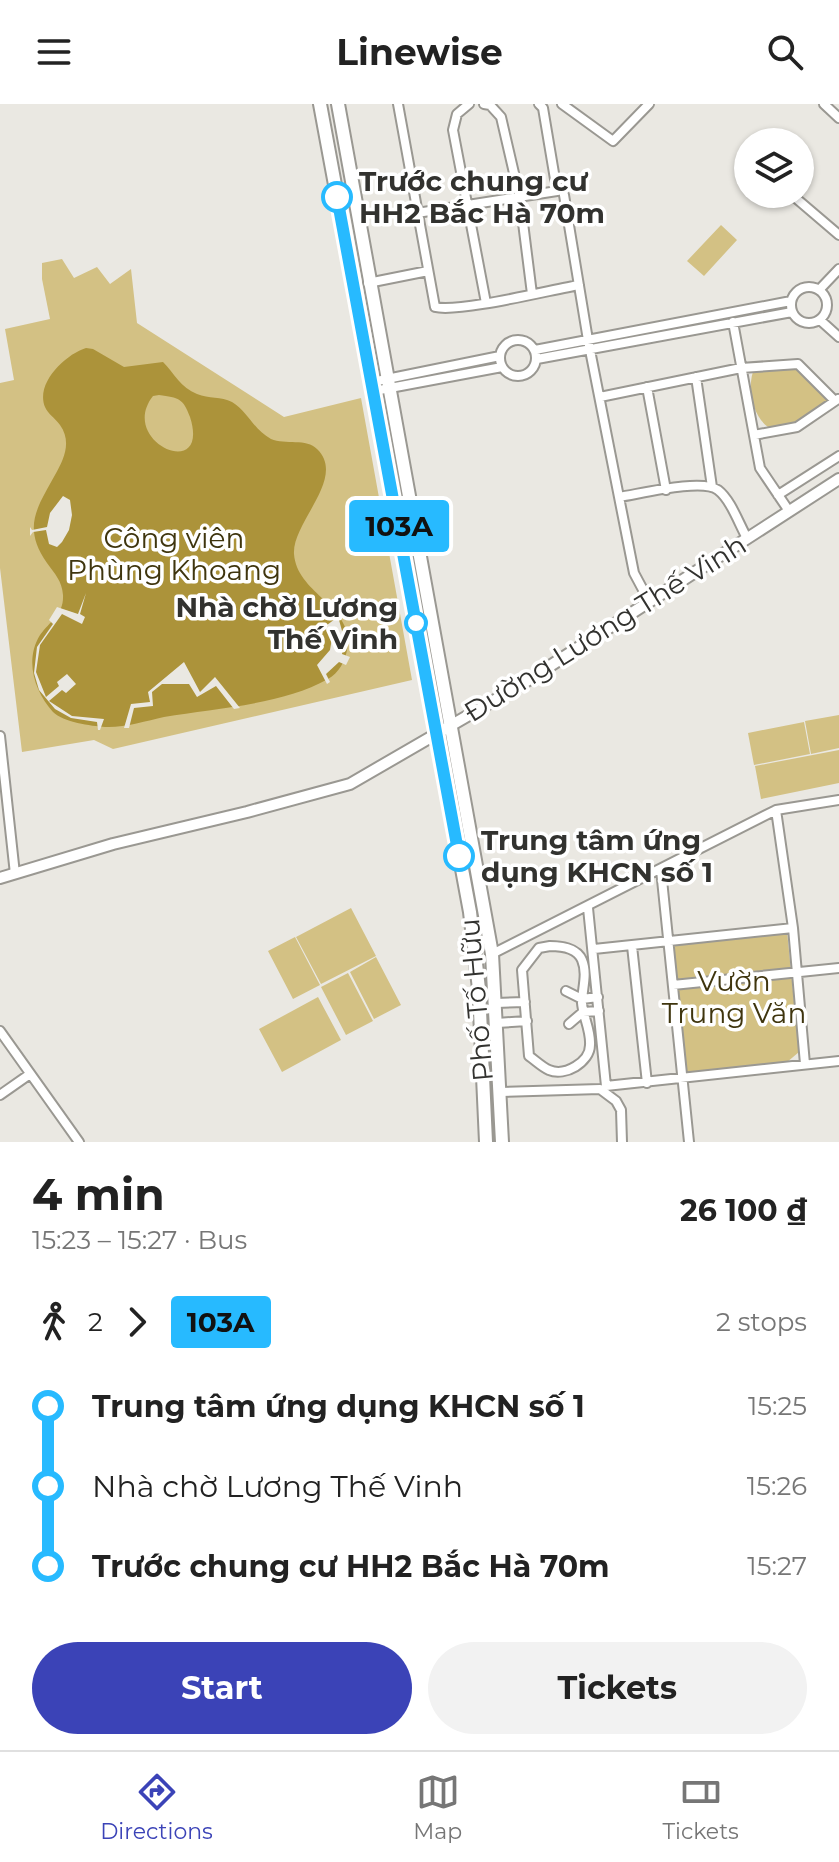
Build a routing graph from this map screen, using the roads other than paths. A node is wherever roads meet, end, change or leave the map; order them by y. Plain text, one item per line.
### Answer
1 (320, 104) edge
2 (338, 104) edge
3 (398, 104) edge
4 (469, 104) edge
5 (484, 104) edge
6 (539, 104) edge
7 (562, 104) edge
8 (649, 104) edge
9 (824, 104) edge
10 (839, 118) edge
11 (564, 195) dead end
12 (520, 199) junction
13 (466, 205) junction
14 (807, 208) edge
15 (417, 213) junction
16 (839, 235) edge
17 (839, 269) edge
18 (428, 271) junction
19 (368, 283) junction
20 (579, 285) junction
21 (819, 290) junction
22 (532, 294) junction
23 (791, 301) junction
24 (486, 303) junction
25 (792, 312) junction
26 (820, 320) junction
27 (733, 322) junction
28 (839, 337) edge
29 (589, 345) junction
30 (536, 355) junction
31 (500, 356) junction
32 (502, 367) junction
33 (741, 368) junction
34 (696, 377) junction
35 (387, 384) junction
36 (373, 387) junction
37 (647, 387) junction
38 (600, 397) junction
39 (837, 400) edge
40 (754, 435) junction
41 (839, 456) edge
42 (839, 479) edge
43 (712, 487) junction
44 (666, 490) junction
45 (778, 495) junction
46 (619, 497) junction
47 (789, 511) junction
48 (747, 538) junction
49 (649, 601) junction
50 (452, 725) junction
51 (436, 735) junction
52 (0, 736) edge
53 (839, 800) edge
54 (776, 810) junction
55 (661, 870) junction
56 (15, 874) junction
57 (0, 878) edge
58 (588, 908) junction
59 (793, 928) junction
60 (669, 942) junction
61 (632, 946) junction
62 (594, 949) junction
63 (492, 954) junction
64 (839, 968) edge
65 (796, 973) junction
66 (673, 985) junction
67 (566, 991) dead end
68 (598, 997) junction
69 (582, 999) junction
70 (525, 1002) junction
71 (496, 1003) junction
72 (599, 1011) junction
73 (583, 1012) junction
74 (527, 1021) junction
75 (497, 1023) junction
76 (569, 1024) dead end
77 (0, 1031) edge
78 (839, 1061) edge
79 (805, 1064) junction
80 (30, 1074) junction
81 (683, 1078) junction
82 (647, 1083) junction
83 (501, 1094) junction
84 (0, 1095) edge
85 (484, 1095) junction
86 (79, 1142) edge
87 (486, 1142) edge
88 (502, 1142) edge
89 (622, 1142) edge
90 (689, 1142) edge

1 - 36 main road, Phố Tố Hữu
2 - 19 main road, Phố Tố Hữu
3 - 15 street
4 - 13 street
5 - 12 street
6 - 12 street
7 - 8 street
9 - 10 street
11 - 20 street
12 - 13 street
12 - 22 street
13 - 15 street
13 - 24 street
14 - 16 street
15 - 18 street
17 - 21 street
18 - 19 street
18 - 24 street
19 - 35 main road, Phố Tố Hữu
20 - 22 street
20 - 29 street
21 - 23 street
21 - 26 street
22 - 24 street
23 - 25 street
23 - 29 street
25 - 26 street
25 - 27 street
26 - 28 street
27 - 29 street
27 - 33 street
29 - 30 street
29 - 38 street
30 - 31 street
30 - 32 street
31 - 32 street
31 - 35 street
32 - 35 street
33 - 34 street
33 - 39 street
33 - 40 street
34 - 37 street
34 - 43 street
35 - 36 street
35 - 50 main road, Phố Tố Hữu
36 - 51 main road, Phố Tố Hữu
37 - 38 street
37 - 44 street
38 - 46 street
39 - 40 street
40 - 45 street
41 - 45 street
42 - 47 street, Đường Lương Thế Vinh
43 - 44 street
43 - 48 street
44 - 46 street
45 - 47 street
46 - 49 street
47 - 48 street, Đường Lương Thế Vinh
48 - 49 street, Đường Lương Thế Vinh
49 - 50 street, Đường Lương Thế Vinh
50 - 51 street, Đường Lương Thế Vinh
50 - 63 main road, Phố Tố Hữu
51 - 56 street, Đường Lương Thế Vinh
51 - 85 main road, Phố Tố Hữu
52 - 56 street
53 - 54 street
54 - 55 street
54 - 59 street
55 - 58 street
55 - 60 street
56 - 57 street, Đường Lương Thế Vinh
58 - 62 street
58 - 63 street
59 - 60 street
59 - 65 street
60 - 61 street
60 - 66 street
61 - 62 street
61 - 82 street
62 - 68 street
63 - 71 main road, Phố Tố Hữu
64 - 65 street
65 - 66 street
65 - 79 street
66 - 81 street
67 - 69 street
68 - 69 street
68 - 72 street
69 - 70 street
69 - 73 street
70 - 71 street
70 - 74 street
71 - 75 main road, Phố Tố Hữu
72 - 73 street
72 - 82 street
73 - 74 street
73 - 76 street
74 - 75 street
75 - 83 main road, Phố Tố Hữu
77 - 80 street
78 - 79 street
79 - 81 street
80 - 84 street
80 - 86 street
81 - 82 street
81 - 90 street
83 - 85 main road
83 - 88 main road, Phố Tố Hữu
83 - 89 street
85 - 87 main road, Phố Tố Hữu

